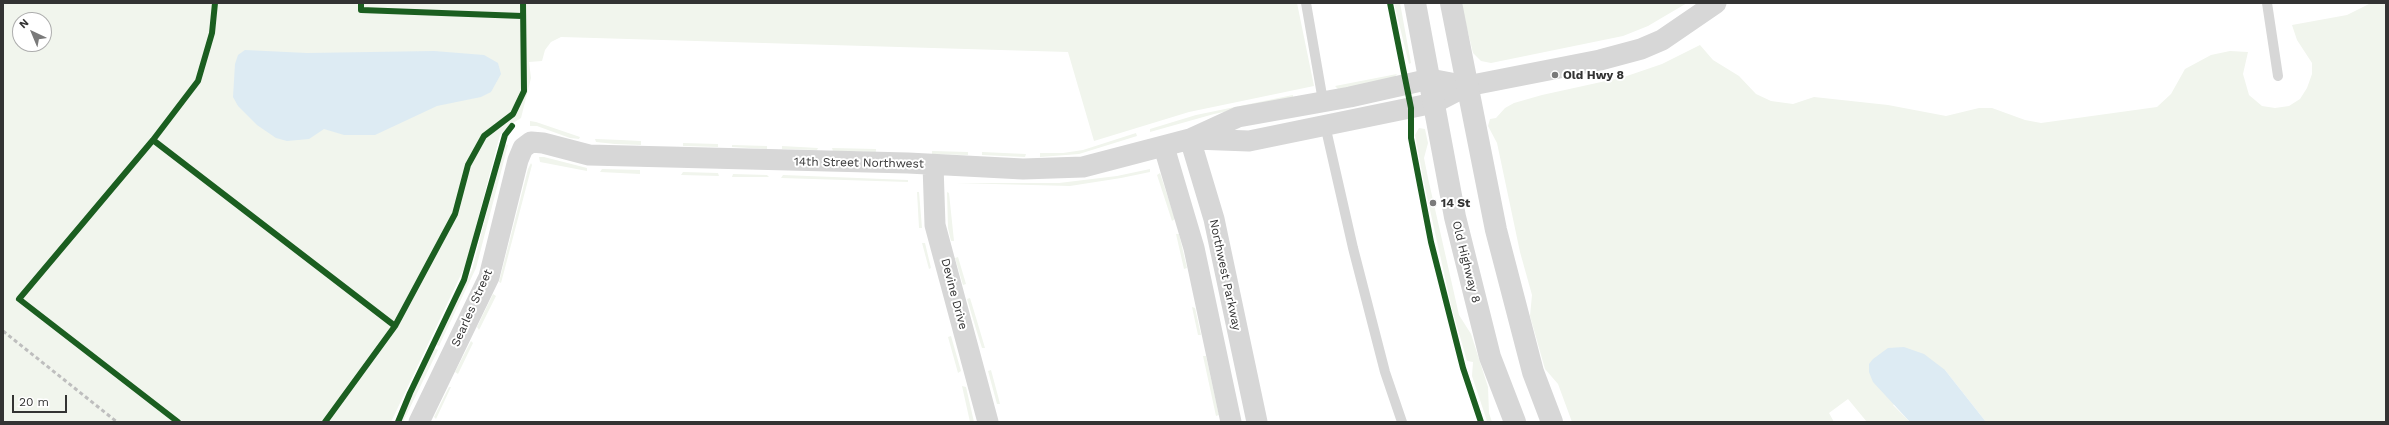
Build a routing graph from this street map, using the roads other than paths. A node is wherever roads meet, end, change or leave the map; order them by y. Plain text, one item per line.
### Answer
1 (1306, 3) edge
2 (1415, 3) edge
3 (1451, 3) edge
4 (1716, 3) edge
5 (2267, 3) edge
6 (2278, 76) dead end
7 (1430, 79) junction
8 (1467, 86) junction
9 (1324, 101) junction
10 (1434, 103) junction
11 (1325, 125) junction
12 (1190, 139) junction
13 (527, 145) joint
14 (1164, 147) junction
15 (933, 165) junction
16 (1256, 417) edge
17 (1230, 419) edge
18 (419, 422) edge
19 (988, 422) edge
20 (1402, 422) edge
21 (1515, 422) edge
22 (1552, 422) edge

1 - 9 lane
2 - 7 street, Old Highway 8
3 - 8 street
4 - 8 street, 14th Street Northwest
5 - 6 lane
7 - 8 street, 14th Street Northwest
7 - 9 street, 14th Street Northwest
7 - 10 street, Old Highway 8
8 - 10 street, 14th Street Northwest
8 - 22 street
9 - 11 street
9 - 12 street, 14th Street Northwest
10 - 11 street, 14th Street Northwest
10 - 21 street, Old Highway 8
11 - 12 street, 14th Street Northwest
11 - 20 lane
12 - 14 street, 14th Street Northwest
12 - 16 street, Northwest Parkway
13 - 15 street, 14th Street Northwest
13 - 18 street, Searles Street
14 - 15 street, 14th Street Northwest
14 - 17 street, Northwest Parkway
15 - 19 street, Devine Drive
16 - 17 street, Northwest Parkway

